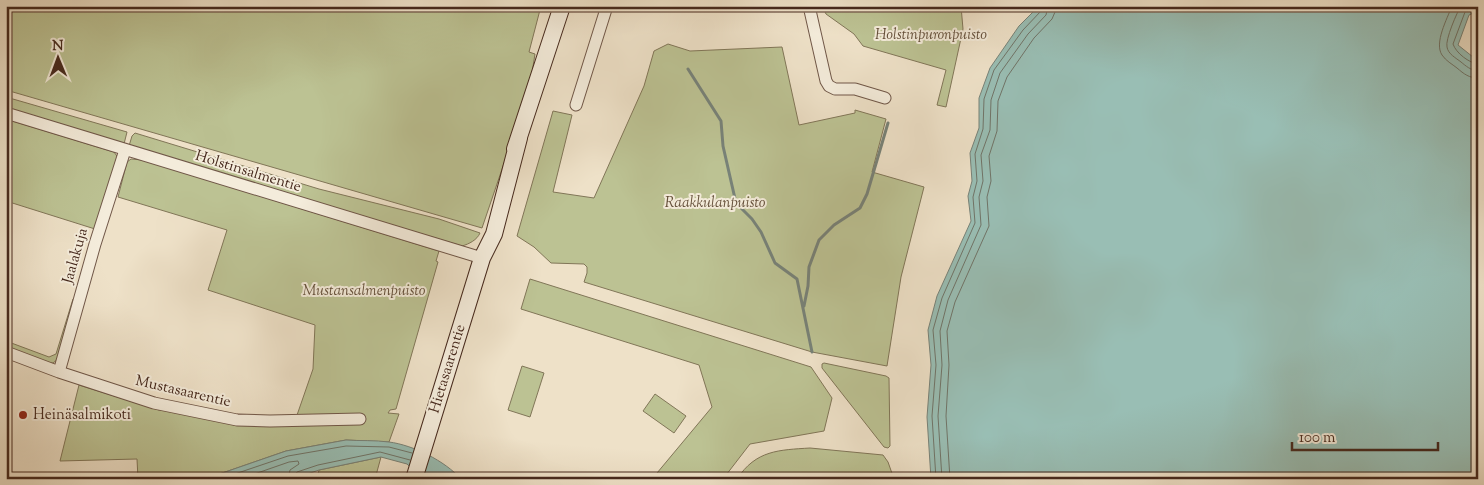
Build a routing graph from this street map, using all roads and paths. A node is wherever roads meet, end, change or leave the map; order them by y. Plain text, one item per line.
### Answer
1 (562, 6) edge
2 (607, 6) edge
3 (809, 6) edge
4 (885, 98) dead end
5 (576, 105) dead end
6 (6, 113) edge
7 (125, 150) junction
8 (482, 258) junction
9 (6, 352) edge
10 (59, 372) junction
11 (360, 419) dead end
12 (414, 479) edge

1 - 8 street, Hietasaarentie
2 - 5 street
3 - 4 street
6 - 7 street, Holstinsalmentie
7 - 8 street, Holstinsalmentie
7 - 10 street, Jaalakuja
8 - 12 street, Hietasaarentie
9 - 10 street, Mustasaarentie
10 - 11 street, Mustasaarentie

